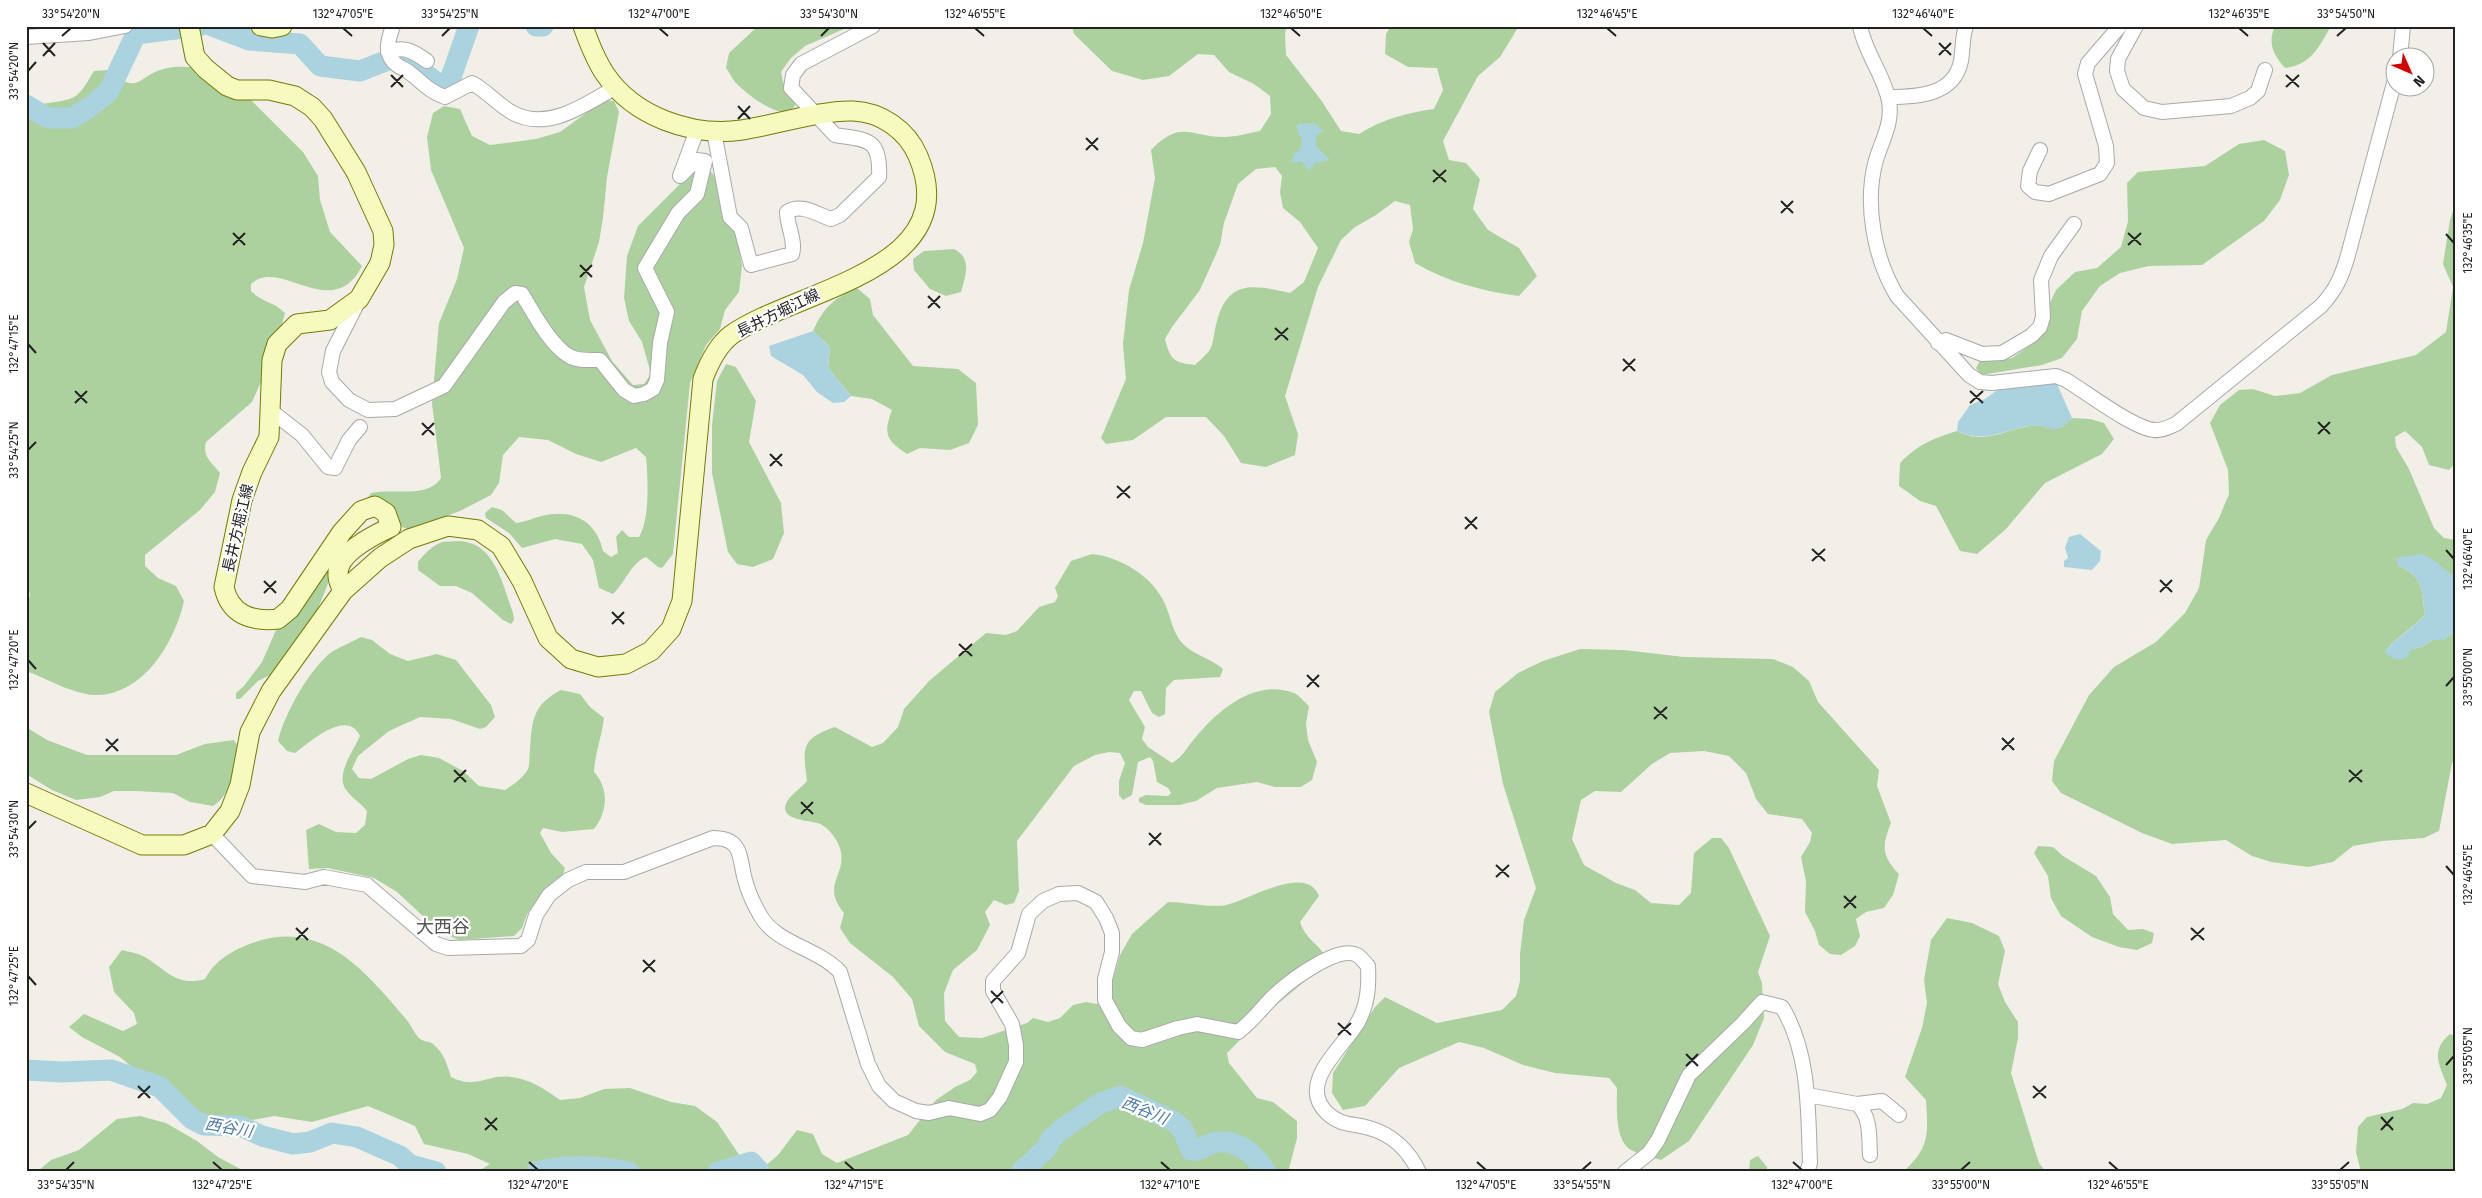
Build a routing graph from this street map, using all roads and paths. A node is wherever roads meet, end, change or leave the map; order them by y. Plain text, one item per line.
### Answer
1 (125, 26) edge
2 (190, 26) edge
3 (261, 26) edge
4 (282, 26) edge
5 (393, 26) edge
6 (583, 26) edge
7 (873, 26) edge
8 (1860, 26) edge
9 (1966, 26) edge
10 (2120, 26) edge
11 (2136, 26) edge
12 (2403, 26) edge
13 (26, 37) edge
14 (2401, 48) edge
15 (388, 52) junction
16 (427, 61) dead end
17 (2266, 70) dead end
18 (616, 87) junction
19 (1888, 97) junction
20 (2390, 98) edge
21 (817, 116) junction
22 (705, 131) junction
23 (2040, 150) dead end
24 (2074, 224) dead end
25 (359, 299) junction
26 (1938, 343) junction
27 (271, 411) junction
28 (360, 427) dead end
29 (391, 527) junction
30 (409, 539) junction
31 (343, 591) junction
32 (26, 793) edge
33 (212, 834) junction
34 (1808, 1095) junction
35 (1857, 1104) junction
36 (1900, 1115) dead end
37 (1870, 1155) dead end
38 (1419, 1172) edge
39 (1625, 1172) edge
40 (1808, 1172) edge

1 - 13 street
2 - 25 main road, 長井方堀江線
3 - 4 main road
5 - 15 street
6 - 18 main road, 長井方堀江線
7 - 21 street
8 - 19 street
9 - 19 street
10 - 23 street
11 - 17 street
12 - 14 street
15 - 16 street
15 - 18 street
18 - 22 main road, 長井方堀江線
19 - 26 street
20 - 26 street
21 - 22 main road, 長井方堀江線
21 - 22 street
21 - 30 main road, 長井方堀江線
22 - 25 street
24 - 26 street
25 - 27 main road, 長井方堀江線
27 - 28 street
27 - 29 main road, 長井方堀江線
29 - 30 main road, 長井方堀江線
29 - 31 main road
30 - 31 main road, 長井方堀江線
31 - 33 main road, 長井方堀江線
32 - 33 main road
33 - 38 street
34 - 35 street
34 - 39 street
34 - 40 street
35 - 36 street
35 - 37 street

